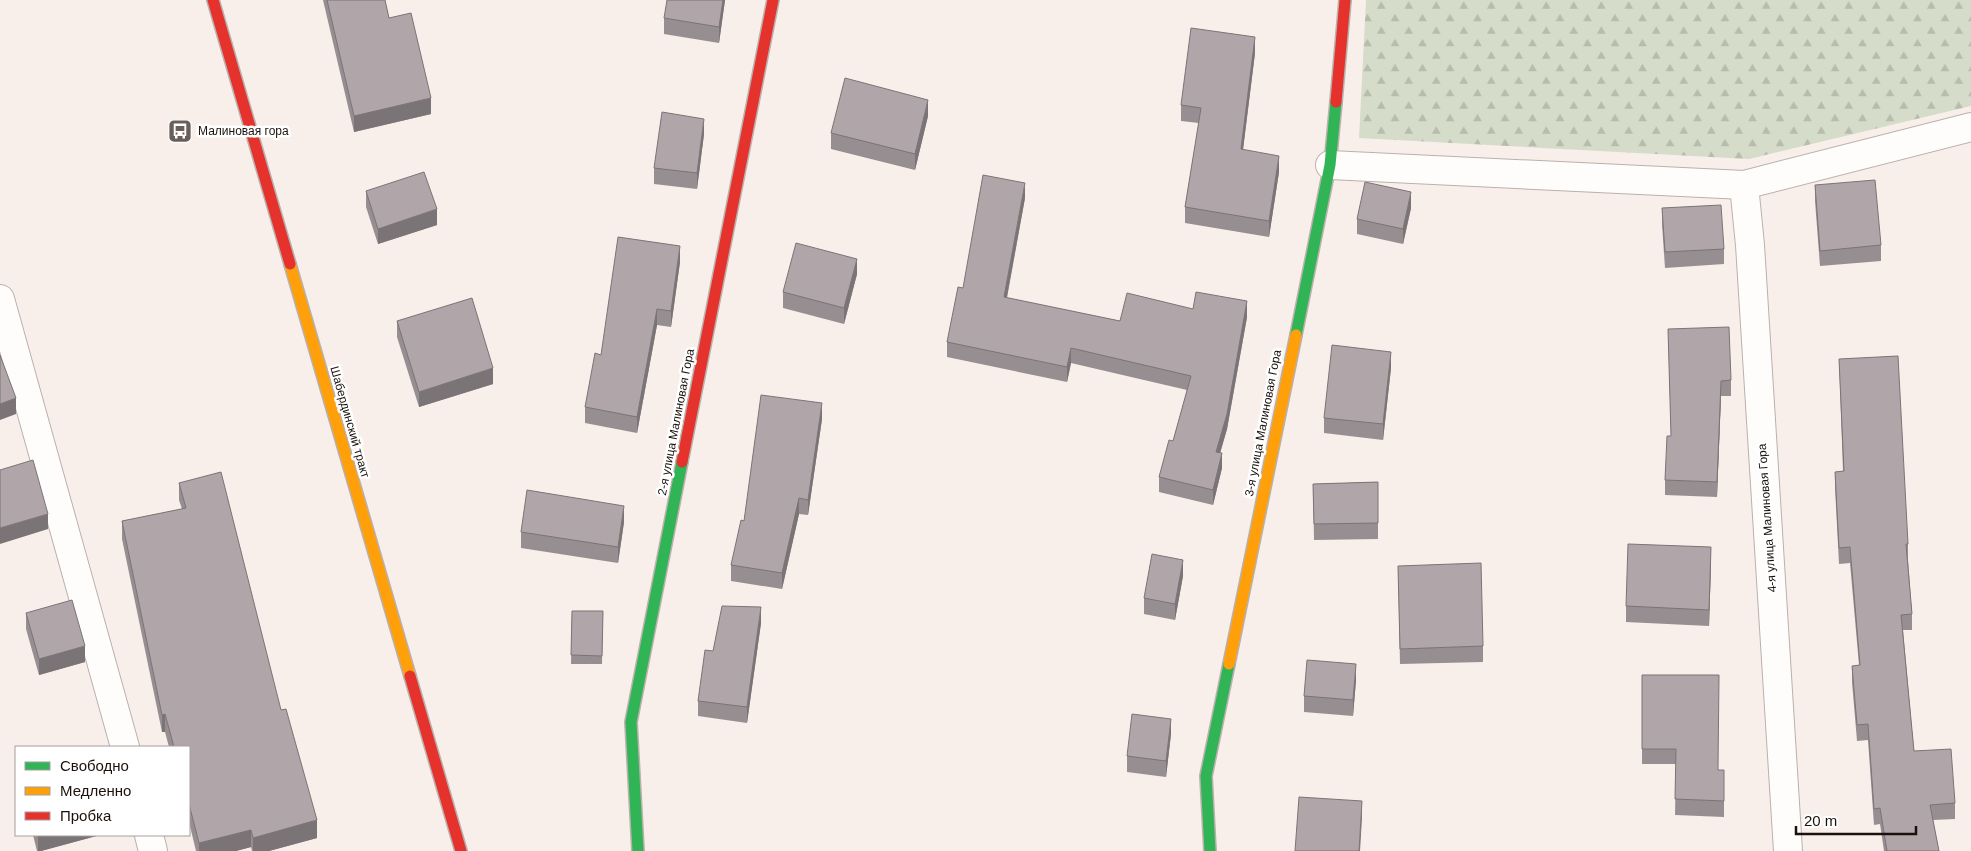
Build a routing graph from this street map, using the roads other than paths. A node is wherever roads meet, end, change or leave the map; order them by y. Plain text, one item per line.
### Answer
1 (213, 0) edge
2 (773, 0) edge
3 (1345, 0) edge
4 (1971, 127) edge
5 (1330, 165) junction
6 (1744, 185) junction
7 (0, 299) edge
8 (125, 746) edge
9 (149, 836) edge
10 (154, 851) edge
11 (461, 851) edge
12 (638, 851) edge
13 (1210, 851) edge
14 (1788, 851) edge

1 - 11 street, Шабердинский тракт
2 - 12 street, 2-я улица Малиновая Гора
3 - 5 street, 3-я улица Малиновая Гора
4 - 6 street
5 - 6 street
5 - 13 street, 3-я улица Малиновая Гора
6 - 14 street, 4-я улица Малиновая Гора
7 - 8 street
9 - 10 street

